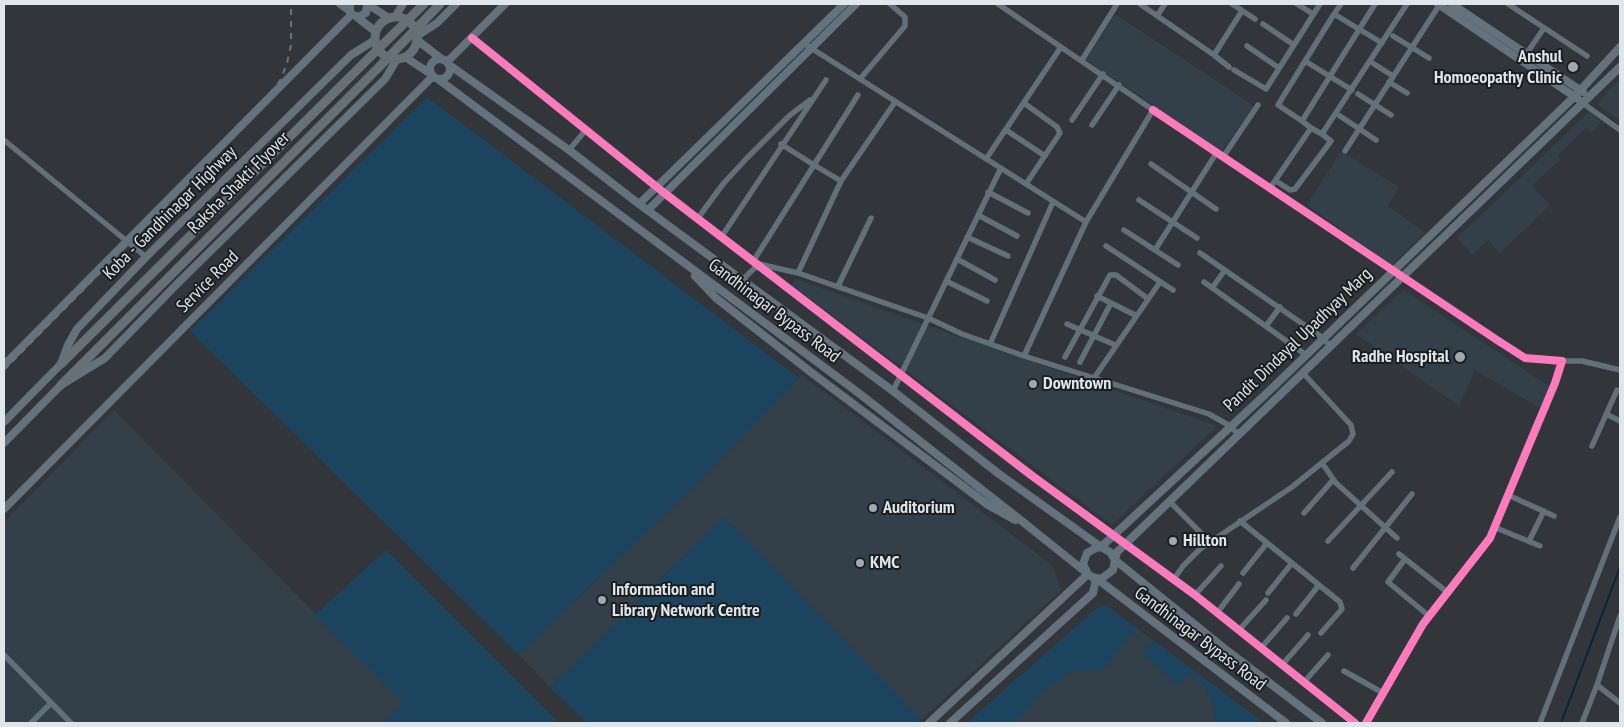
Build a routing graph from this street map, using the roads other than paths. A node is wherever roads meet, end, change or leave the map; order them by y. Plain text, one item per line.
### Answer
1 (340, 4) edge
2 (367, 4) edge
3 (403, 4) edge
4 (424, 4) edge
5 (440, 4) edge
6 (456, 4) edge
7 (505, 4) edge
8 (844, 4) edge
9 (856, 4) edge
10 (890, 4) edge
11 (998, 4) edge
12 (1117, 4) edge
13 (1140, 4) edge
14 (1165, 4) edge
15 (1232, 4) edge
16 (1297, 4) edge
17 (1320, 4) edge
18 (1341, 4) edge
19 (1375, 4) edge
20 (1407, 4) edge
21 (1439, 4) edge
22 (1454, 4) edge
23 (1508, 4) edge
24 (1242, 11) junction
25 (352, 12) edge
26 (1313, 14) junction
27 (1334, 14) junction
28 (1157, 16) junction
29 (392, 18) junction
30 (1255, 19) dead end
31 (1262, 24) dead end
32 (1544, 28) junction
33 (1360, 30) junction
34 (376, 36) junction
35 (1393, 36) dead end
36 (417, 38) junction
37 (472, 38) junction
38 (1382, 42) junction
39 (806, 45) junction
40 (1294, 45) junction
41 (1247, 46) dead end
42 (1061, 47) junction
43 (1412, 47) junction
44 (1620, 47) edge
45 (1527, 54) junction
46 (1214, 56) junction
47 (1587, 56) dead end
48 (401, 58) junction
49 (1429, 58) dead end
50 (1082, 60) junction
51 (1305, 61) junction
52 (446, 62) junction
53 (1374, 64) dead end
54 (1620, 67) edge
55 (1280, 68) junction
56 (1103, 74) junction
57 (434, 76) junction
58 (1330, 76) junction
59 (1392, 76) junction
60 (860, 79) junction
61 (826, 80) dead end
62 (1389, 82) junction
63 (1119, 84) junction
64 (1352, 90) junction
65 (1581, 90) junction
66 (1407, 93) dead end
67 (1358, 94) dead end
68 (858, 95) dead end
69 (1575, 96) junction
70 (812, 99) junction
71 (1587, 101) junction
72 (896, 102) junction
73 (1024, 103) junction
74 (1374, 104) junction
75 (1258, 105) dead end
76 (1153, 110) junction
77 (1391, 115) dead end
78 (1340, 116) dead end
79 (1072, 120) dead end
80 (1302, 121) junction
81 (1092, 125) dead end
82 (1312, 128) junction
83 (1359, 128) junction
84 (1006, 130) junction
85 (1620, 130) edge
86 (585, 131) junction
87 (1322, 134) junction
88 (4, 140) edge
89 (1376, 140) dead end
90 (781, 144) junction
91 (569, 150) junction
92 (1345, 151) dead end
93 (1217, 152) junction
94 (1045, 156) junction
95 (1223, 156) junction
96 (986, 159) junction
97 (1152, 164) dead end
98 (814, 165) junction
99 (1001, 168) junction
100 (1276, 180) junction
101 (841, 181) junction
102 (1026, 184) junction
103 (656, 186) junction
104 (1270, 188) junction
105 (663, 192) junction
106 (988, 192) junction
107 (1192, 192) junction
108 (1139, 200) dead end
109 (1053, 202) junction
110 (640, 204) junction
111 (1216, 209) dead end
112 (648, 210) junction
113 (1028, 213) dead end
114 (978, 215) junction
115 (698, 218) junction
116 (871, 218) dead end
117 (1086, 222) junction
118 (1173, 222) junction
119 (1124, 230) dead end
120 (722, 236) junction
121 (1017, 236) dead end
122 (968, 237) junction
123 (1197, 238) dead end
124 (127, 240) junction
125 (1106, 246) dead end
126 (666, 248) junction
127 (1155, 250) junction
128 (1200, 253) dead end
129 (1008, 256) dead end
130 (146, 257) junction
131 (957, 259) junction
132 (757, 262) junction
133 (1178, 265) dead end
134 (1225, 270) junction
135 (1394, 270) junction
136 (798, 273) junction
137 (1403, 278) junction
138 (742, 280) junction
139 (995, 280) dead end
140 (946, 281) junction
141 (1160, 282) junction
142 (1204, 282) dead end
143 (838, 286) junction
144 (1212, 288) junction
145 (1173, 290) dead end
146 (1097, 296) junction
147 (1148, 298) junction
148 (987, 301) dead end
149 (1111, 303) junction
150 (1280, 307) junction
151 (1135, 315) junction
152 (928, 318) junction
153 (1067, 324) dead end
154 (1266, 326) junction
155 (1079, 330) junction
156 (1093, 336) junction
157 (1323, 338) junction
158 (990, 344) junction
159 (1115, 344) junction
160 (1331, 347) junction
161 (1306, 355) junction
162 (1024, 356) junction
163 (1065, 357) dead end
164 (1562, 361) junction
165 (1080, 362) dead end
166 (61, 364) junction
167 (4, 365) edge
168 (1620, 370) edge
169 (901, 373) junction
170 (1303, 373) junction
171 (1094, 378) junction
172 (61, 385) junction
173 (1617, 390) dead end
174 (892, 391) junction
175 (1606, 414) junction
176 (1620, 421) edge
177 (4, 422) edge
178 (1230, 426) junction
179 (1239, 435) junction
180 (4, 443) edge
181 (1592, 446) dead end
182 (1322, 463) junction
183 (1392, 472) dead end
184 (1333, 480) junction
185 (1412, 494) dead end
186 (1508, 495) junction
187 (1170, 501) junction
188 (1360, 506) junction
189 (4, 509) edge
190 (1544, 511) junction
191 (1304, 513) dead end
192 (1554, 516) dead end
193 (1620, 516) edge
194 (1240, 521) junction
195 (1494, 527) junction
196 (1386, 528) junction
197 (1037, 532) junction
198 (1114, 535) junction
199 (1397, 538) dead end
200 (1328, 540) dead end
201 (1529, 541) junction
202 (1125, 542) junction
203 (1210, 542) junction
204 (1267, 543) junction
205 (1540, 546) dead end
206 (1101, 547) junction
207 (1399, 554) dead end
208 (1405, 558) junction
209 (1115, 560) junction
210 (1292, 564) junction
211 (1221, 566) dead end
212 (1353, 568) dead end
213 (1243, 573) dead end
214 (1088, 574) junction
215 (1096, 578) junction
216 (1174, 580) junction
217 (1239, 584) dead end
218 (1319, 585) junction
219 (1447, 592) junction
220 (1268, 593) dead end
221 (1195, 595) junction
222 (1266, 600) dead end
223 (1217, 612) junction
224 (1296, 614) dead end
225 (1429, 616) junction
226 (1620, 616) edge
227 (1287, 618) dead end
228 (1239, 630) junction
229 (1321, 633) dead end
230 (1308, 635) dead end
231 (1261, 648) junction
232 (4, 655) edge
233 (1328, 655) dead end
234 (1282, 665) junction
235 (1344, 671) dead end
236 (1304, 682) junction
237 (1597, 685) junction
238 (1383, 693) junction
239 (1620, 703) edge
240 (51, 704) junction
241 (31, 723) edge
242 (71, 723) edge
243 (929, 723) edge
244 (950, 723) edge
245 (1286, 723) edge
246 (1322, 723) edge
247 (1356, 723) edge
248 (1366, 723) edge
249 (1540, 723) edge
250 (1582, 723) edge

1 - 25 street
2 - 25 street
2 - 29 street
3 - 29 street
4 - 166 main road, Raksha Shakti Flyover, bridge
5 - 172 main road, Raksha Shakti Flyover, bridge
6 - 36 street
7 - 37 street
8 - 39 street
9 - 39 street
10 - 60 street
11 - 42 street
12 - 50 street
13 - 28 street
14 - 28 street
15 - 24 street
16 - 26 street
17 - 26 street
18 - 27 street
19 - 33 street
20 - 38 street
21 - 43 street
21 - 69 street
22 - 45 street
23 - 32 street
24 - 30 street
24 - 46 street
25 - 34 street
25 - 124 street
26 - 40 street
27 - 33 street
27 - 51 street
28 - 46 street
29 - 34 main road
29 - 36 main road
31 - 40 street
32 - 45 street
32 - 47 street
33 - 38 street
33 - 58 street
34 - 48 main road
34 - 130 street, Koba - Gandhinagar Highway
35 - 43 street
36 - 48 main road
36 - 52 street, Gandhinagar Bypass Road
37 - 52 street
37 - 86 street
38 - 64 street
39 - 60 street
39 - 103 street
39 - 105 street
40 - 55 street
41 - 55 street
42 - 50 street
42 - 73 street
43 - 49 street
43 - 59 street
44 - 65 street, Pandit Dindayal Upadhyay Marg
45 - 65 street
46 - 55 street
48 - 57 street, Gandhinagar Bypass Road
48 - 172 street
50 - 56 street
51 - 58 street
51 - 80 street
52 - 57 street
52 - 57 street
52 - 91 street, Gandhinagar Bypass Road
53 - 59 street
54 - 71 street, Pandit Dindayal Upadhyay Marg
56 - 63 street
56 - 79 street
57 - 126 street, Gandhinagar Bypass Road
57 - 189 street, Service Road
58 - 64 street
58 - 80 street
59 - 62 street
60 - 72 street
61 - 70 street
62 - 66 street
62 - 74 street
63 - 76 street
63 - 81 street
64 - 87 street
65 - 69 street, Pandit Dindayal Upadhyay Marg
65 - 71 street
67 - 74 street
68 - 98 street
69 - 71 street
69 - 135 street, Pandit Dindayal Upadhyay Marg
70 - 90 street
70 - 115 street
71 - 85 street
71 - 137 street, Pandit Dindayal Upadhyay Marg
72 - 96 street
72 - 101 street
73 - 84 street
73 - 94 street
74 - 77 street
74 - 83 street
75 - 95 street
76 - 93 street
76 - 117 street
78 - 83 street
80 - 82 street
82 - 87 street
82 - 100 street
83 - 89 street
83 - 92 street
84 - 94 street
84 - 96 street
86 - 91 street
86 - 103 street
87 - 100 street
88 - 124 street
90 - 98 street
90 - 120 street
91 - 110 street, Gandhinagar Bypass Road
93 - 95 street
93 - 107 street
94 - 102 street
95 - 104 street
96 - 99 street
97 - 107 street
98 - 101 street
98 - 132 street
99 - 102 street
99 - 106 street
100 - 104 street
101 - 136 street
102 - 109 street
103 - 105 street
103 - 110 street
104 - 135 street
105 - 112 street
105 - 115 street
106 - 113 street
106 - 114 street
107 - 111 street
107 - 118 street
108 - 118 street
109 - 117 street
109 - 158 street
110 - 112 street, Gandhinagar Bypass Road
112 - 138 street, Gandhinagar Bypass Road
114 - 121 street
114 - 122 street
115 - 120 street
116 - 143 street
117 - 162 street
118 - 123 street
118 - 127 street
119 - 127 street
120 - 132 street
122 - 129 street
122 - 131 street
124 - 130 street
124 - 167 street
125 - 141 street
126 - 197 street, Gandhinagar Bypass Road
126 - 197 street
127 - 133 street
128 - 134 street
130 - 166 street, Koba - Gandhinagar Highway
131 - 139 street
131 - 140 street
132 - 136 street
132 - 138 street
132 - 169 street
134 - 144 street
134 - 150 street
135 - 137 street
135 - 157 street, Pandit Dindayal Upadhyay Marg
136 - 143 street
137 - 160 street, Pandit Dindayal Upadhyay Marg
137 - 164 street
138 - 174 street, Gandhinagar Bypass Road
140 - 148 street
140 - 152 street
141 - 145 street
141 - 147 street
142 - 144 street
143 - 152 street
144 - 154 street
146 - 147 street
146 - 149 street
146 - 155 street
147 - 151 street
149 - 151 street
149 - 156 street
150 - 154 street
150 - 157 street
151 - 159 street
152 - 158 street
152 - 169 street
153 - 155 street
154 - 161 street
155 - 156 street
155 - 163 street
156 - 159 street
156 - 165 street
157 - 160 street
157 - 161 street, Pandit Dindayal Upadhyay Marg
158 - 162 street
159 - 171 street
160 - 170 street, Pandit Dindayal Upadhyay Marg
161 - 178 street, Pandit Dindayal Upadhyay Marg
162 - 171 street
164 - 168 street
164 - 186 street
166 - 177 street, Koba - Gandhinagar Highway
169 - 174 street
169 - 198 street
170 - 179 street, Pandit Dindayal Upadhyay Marg
170 - 182 street
171 - 178 street
172 - 180 street
173 - 175 street
174 - 206 street, Gandhinagar Bypass Road
175 - 176 street
175 - 181 street
178 - 179 street
178 - 198 street, Pandit Dindayal Upadhyay Marg
179 - 187 street, Pandit Dindayal Upadhyay Marg
182 - 184 street
182 - 194 street
183 - 188 street
184 - 188 street
184 - 191 street
185 - 196 street
186 - 190 street
186 - 195 street
187 - 202 street, Pandit Dindayal Upadhyay Marg
187 - 203 street
188 - 196 street
188 - 200 street
190 - 192 street
190 - 201 street
193 - 249 street
194 - 203 street
194 - 204 street
195 - 201 street
195 - 219 street
196 - 199 street
196 - 212 street
197 - 214 street, Gandhinagar Bypass Road
198 - 202 street
198 - 206 street, Pandit Dindayal Upadhyay Marg
201 - 205 street
202 - 209 street, Pandit Dindayal Upadhyay Marg
202 - 216 street
203 - 216 street
204 - 210 street
204 - 213 street
206 - 209 street
206 - 214 street
207 - 208 street
208 - 219 street
208 - 225 street
209 - 215 street
209 - 246 street, Gandhinagar Bypass Road
210 - 218 street
210 - 220 street
211 - 221 street
214 - 215 street
214 - 243 street
215 - 244 street
215 - 245 street, Gandhinagar Bypass Road
216 - 221 street
217 - 223 street
218 - 224 street
218 - 229 street
219 - 225 street
221 - 223 street
222 - 228 street
223 - 228 street
225 - 238 street
226 - 237 street
227 - 231 street
228 - 231 street
230 - 234 street
231 - 234 street
232 - 240 street
233 - 236 street
234 - 236 street
235 - 238 street
236 - 247 street
237 - 239 street
237 - 250 street
238 - 248 street
240 - 241 street
240 - 242 street

